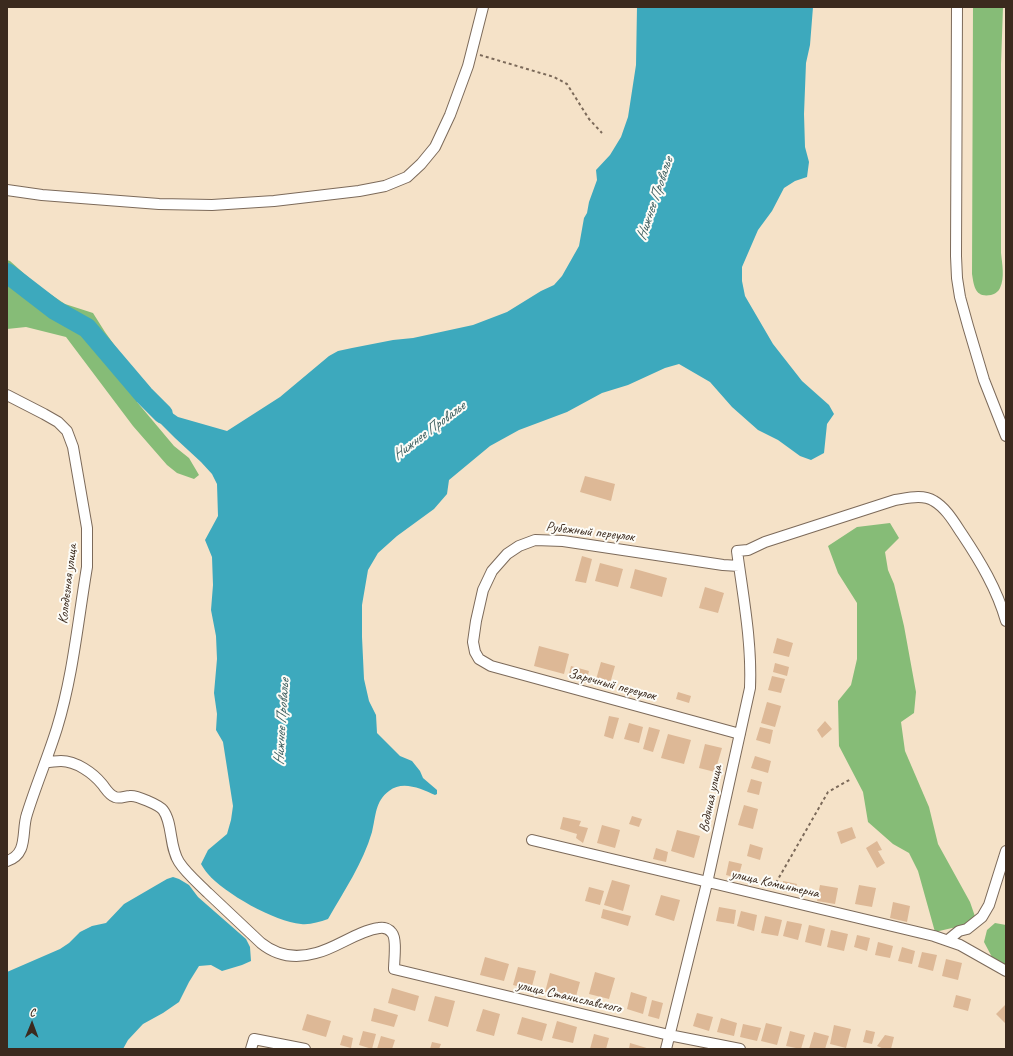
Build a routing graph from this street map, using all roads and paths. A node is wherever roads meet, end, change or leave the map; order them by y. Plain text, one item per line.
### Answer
1 (483, 7) edge
2 (957, 7) edge
3 (471, 53) junction
4 (602, 133) dead end
5 (7, 190) edge
6 (7, 395) edge
7 (1006, 436) edge
8 (739, 566) junction
9 (1006, 621) edge
10 (479, 659) joint
11 (740, 734) junction
12 (46, 762) junction
13 (851, 779) dead end
14 (532, 840) dead end
15 (1006, 851) edge
16 (7, 861) edge
17 (707, 882) junction
18 (767, 897) junction
19 (948, 940) junction
20 (1006, 971) edge
21 (669, 1035) junction
22 (253, 1044) edge
23 (305, 1049) edge
24 (666, 1049) edge
25 (740, 1049) edge

1 - 3 street
2 - 7 street
3 - 4 path
3 - 5 street
6 - 12 street, Колодезная улица
8 - 9 street, Водяная улица
8 - 10 street, Рубежный переулок
8 - 11 street, Водяная улица
10 - 11 street, Заречный переулок
11 - 17 street, Водяная улица
12 - 16 street, Колодезная улица
12 - 21 street, улица Станиславского
13 - 18 path
14 - 17 street, улица Коминтерна
15 - 19 street
17 - 18 street, улица Коминтерна
17 - 21 street, Водяная улица
18 - 19 street, улица Коминтерна
19 - 20 street, улица Коминтерна
21 - 24 street, Водяная улица
21 - 25 street, улица Станиславского
22 - 23 street

